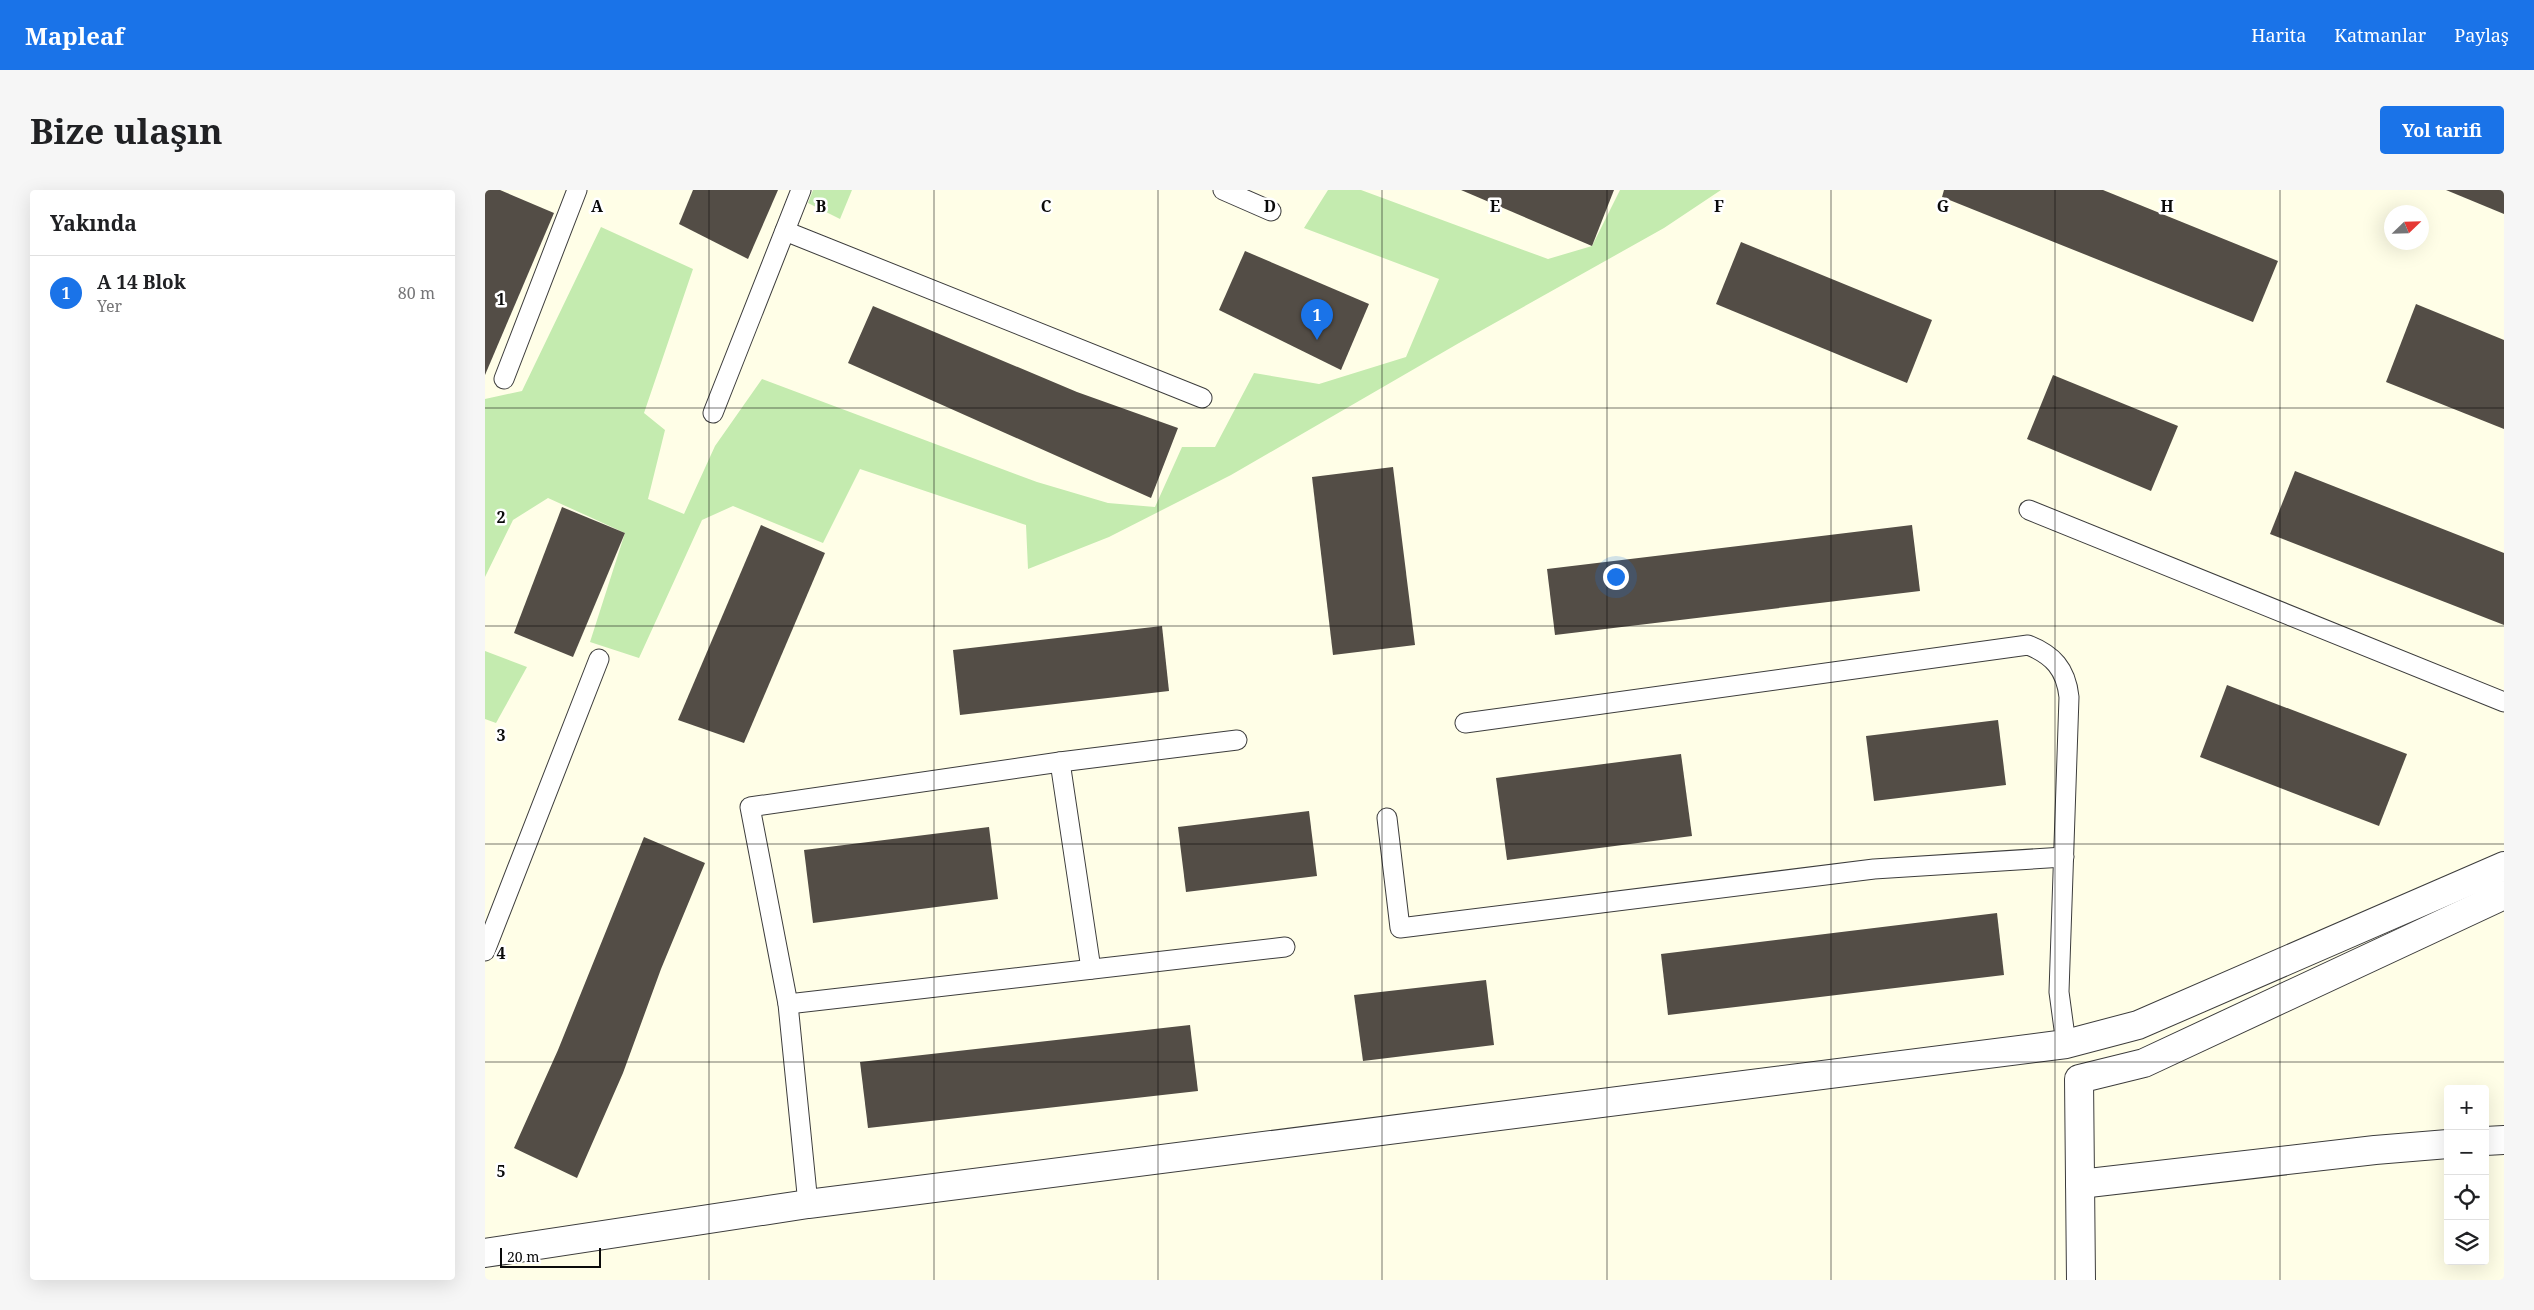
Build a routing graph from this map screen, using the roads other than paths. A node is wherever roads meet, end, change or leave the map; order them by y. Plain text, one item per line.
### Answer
1 (577, 190) edge
2 (801, 190) edge
3 (1223, 190) edge
4 (1271, 211) dead end
5 (785, 230) junction
6 (504, 379) dead end
7 (1201, 398) dead end
8 (713, 413) dead end
9 (2029, 510) dead end
10 (599, 659) dead end
11 (2504, 702) edge
12 (1465, 723) dead end
13 (1237, 740) dead end
14 (1060, 762) junction
15 (1387, 818) dead end
16 (2064, 857) junction
17 (2504, 866) edge
18 (2504, 895) edge
19 (1285, 947) dead end
20 (485, 951) edge
21 (1091, 970) junction
22 (787, 1004) junction
23 (2066, 1044) junction
24 (2504, 1140) edge
25 (2489, 1141) edge
26 (2444, 1144) edge
27 (2080, 1184) junction
28 (808, 1204) junction
29 (485, 1253) edge
30 (2081, 1280) edge

1 - 6 lane
2 - 5 lane
3 - 4 lane
5 - 7 lane
5 - 8 lane
9 - 11 lane
10 - 20 lane
12 - 16 lane
13 - 14 lane
14 - 21 lane
14 - 22 lane
15 - 16 lane
16 - 23 lane
17 - 23 street
18 - 27 street
19 - 21 lane
21 - 22 lane
22 - 28 lane
23 - 28 street
24 - 25 street
26 - 27 street
27 - 30 street
28 - 29 street

